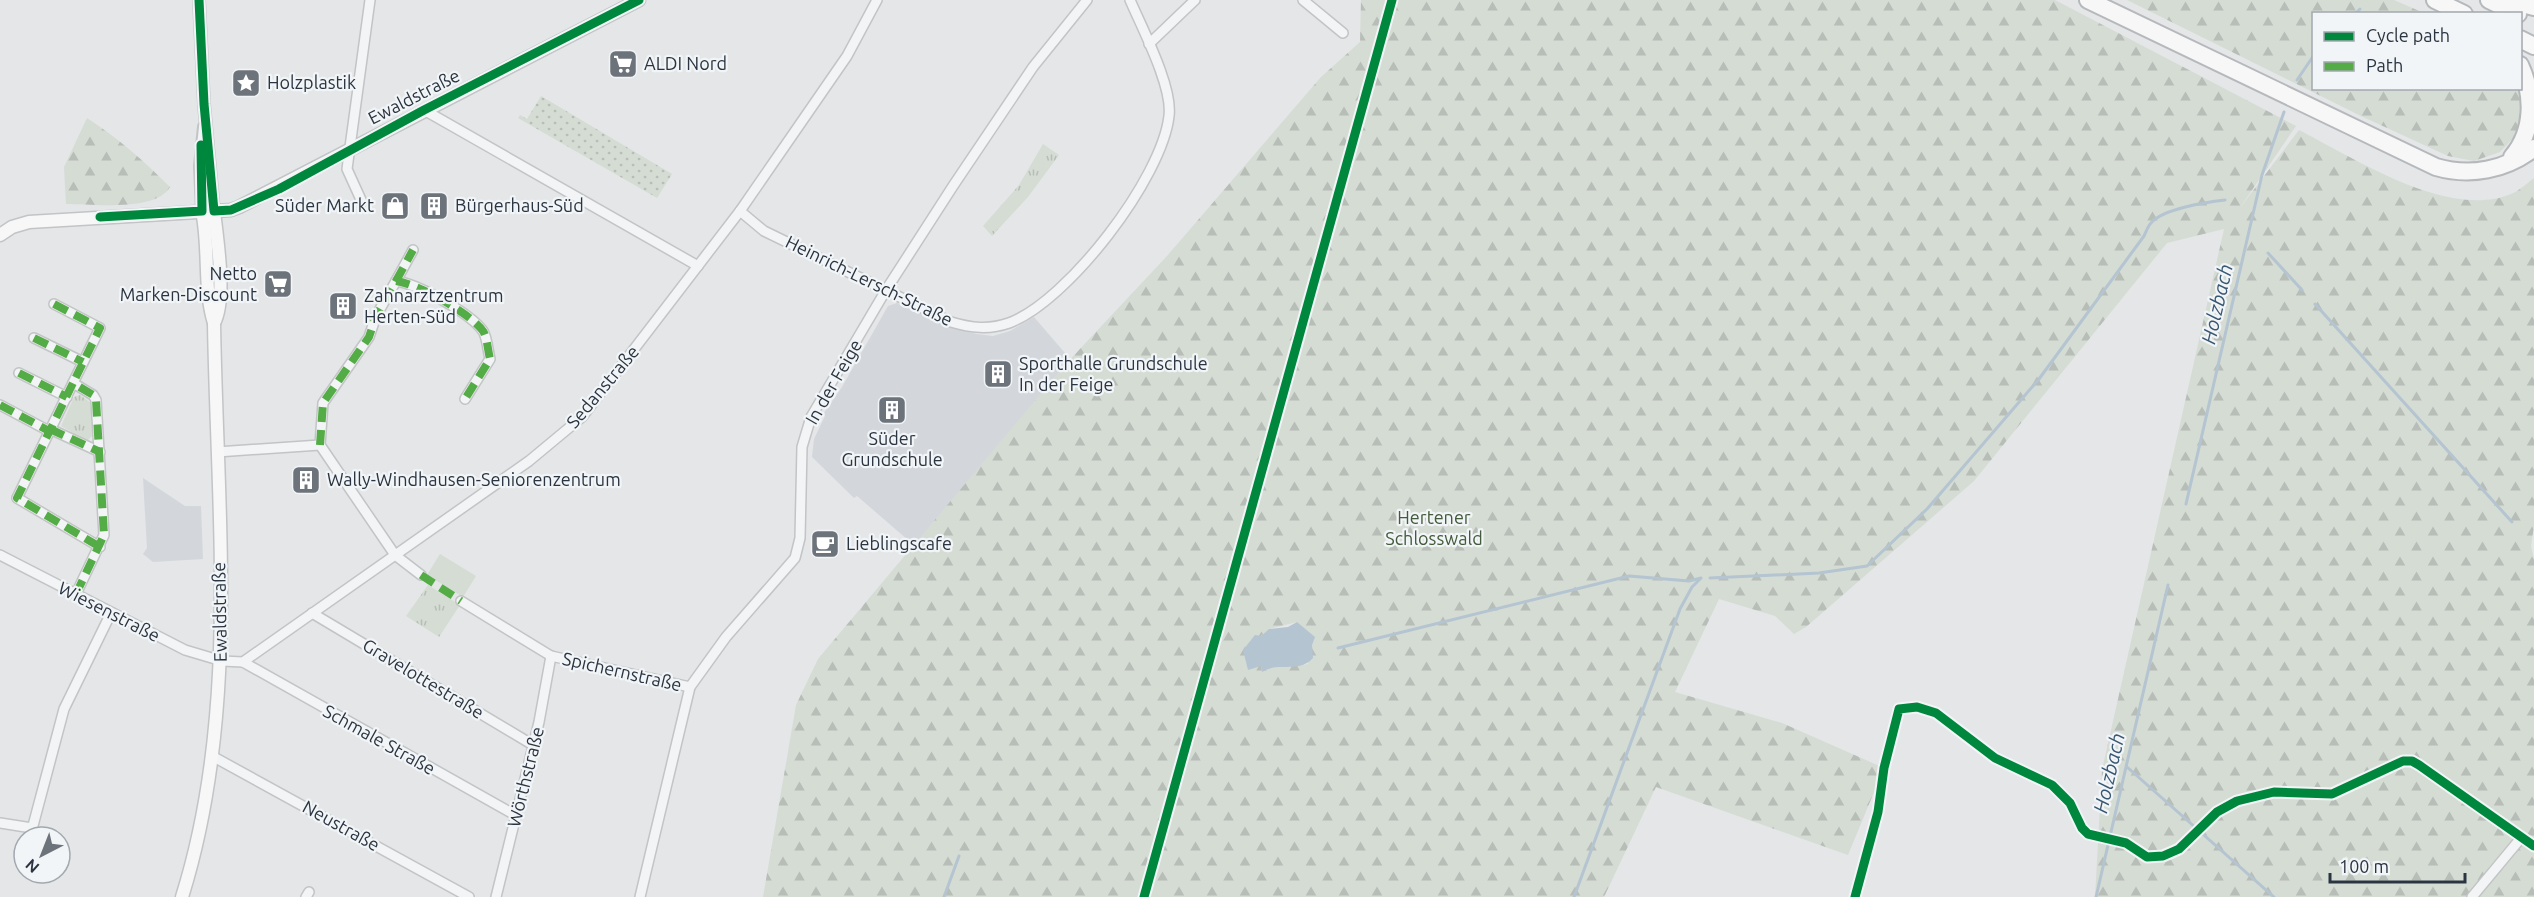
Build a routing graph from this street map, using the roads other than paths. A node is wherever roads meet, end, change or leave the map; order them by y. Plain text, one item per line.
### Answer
1 (199, 0) edge
2 (370, 0) edge
3 (639, 0) edge
4 (877, 0) edge
5 (1087, 0) edge
6 (1130, 0) edge
7 (1195, 0) edge
8 (1303, 0) edge
9 (2088, 0) edge
10 (2435, 0) edge
11 (2489, 0) edge
12 (2506, 0) edge
13 (2534, 7) edge
14 (2452, 12) edge
15 (2460, 12) edge
16 (2515, 12) edge
17 (1343, 33) dead end
18 (1149, 44) junction
19 (2522, 69) edge
20 (424, 110) junction
21 (351, 148) junction
22 (2534, 148) edge
23 (2501, 166) junction
24 (362, 202) dead end
25 (208, 211) junction
26 (740, 211) junction
27 (1, 232) edge
28 (412, 250) dead end
29 (698, 266) junction
30 (396, 281) junction
31 (886, 290) junction
32 (54, 304) dead end
33 (34, 338) dead end
34 (84, 362) junction
35 (18, 373) dead end
36 (73, 383) junction
37 (67, 397) junction
38 (465, 399) dead end
39 (0, 405) edge
40 (50, 430) junction
41 (320, 445) junction
42 (100, 452) junction
43 (217, 452) junction
44 (100, 547) junction
45 (0, 555) edge
46 (395, 555) junction
47 (421, 575) dead end
48 (76, 594) junction
49 (461, 601) dead end
50 (111, 613) junction
51 (312, 613) junction
52 (550, 656) junction
53 (222, 662) junction
54 (243, 662) junction
55 (690, 687) junction
56 (533, 745) junction
57 (212, 756) junction
58 (517, 816) junction
59 (33, 825) edge
60 (2534, 846) edge
61 (182, 897) edge
62 (469, 897) edge
63 (496, 897) edge
64 (640, 897) edge
65 (2472, 897) edge

1 - 25 street
2 - 21 street
3 - 20 main road, Ewaldstraße
4 - 26 street, Sedanstraße
5 - 31 street, In der Feige
6 - 18 street, Heinrich-Lersch-Straße
7 - 18 street
8 - 17 street
9 - 23 highway
10 - 14 highway
10 - 15 highway
11 - 16 highway
12 - 13 highway
18 - 31 street, Heinrich-Lersch-Straße
19 - 23 highway
20 - 21 main road, Ewaldstraße
20 - 29 street
21 - 24 street
21 - 25 main road, Ewaldstraße
22 - 23 highway
25 - 27 main road
25 - 43 main road, Ewaldstraße
26 - 29 street, Sedanstraße
26 - 31 street, Heinrich-Lersch-Straße
28 - 30 street
29 - 46 street, Sedanstraße
30 - 38 street
30 - 41 street
31 - 55 street, In der Feige
32 - 34 street
33 - 34 street
34 - 36 street
35 - 37 street
36 - 37 street
36 - 42 street
37 - 40 street
39 - 40 street
40 - 42 street
40 - 44 street
41 - 43 street
41 - 46 street
42 - 44 street
43 - 53 main road, Ewaldstraße
44 - 48 street
45 - 48 street, Wiesenstraße
46 - 47 street
46 - 51 street, Sedanstraße
48 - 50 street, Wiesenstraße
49 - 52 street, Spichernstraße
50 - 53 street, Wiesenstraße
50 - 59 street
51 - 54 street, Sedanstraße
51 - 56 street, Gravelottestraße
52 - 55 street, Spichernstraße
52 - 56 street, Wörthstraße
53 - 54 street
53 - 57 main road, Ewaldstraße
54 - 58 street, Schmale Straße
55 - 64 street, In der Feige
56 - 58 street, Wörthstraße
57 - 61 main road, Ewaldstraße
57 - 62 street, Neustraße
58 - 63 street, Wörthstraße
60 - 65 street

